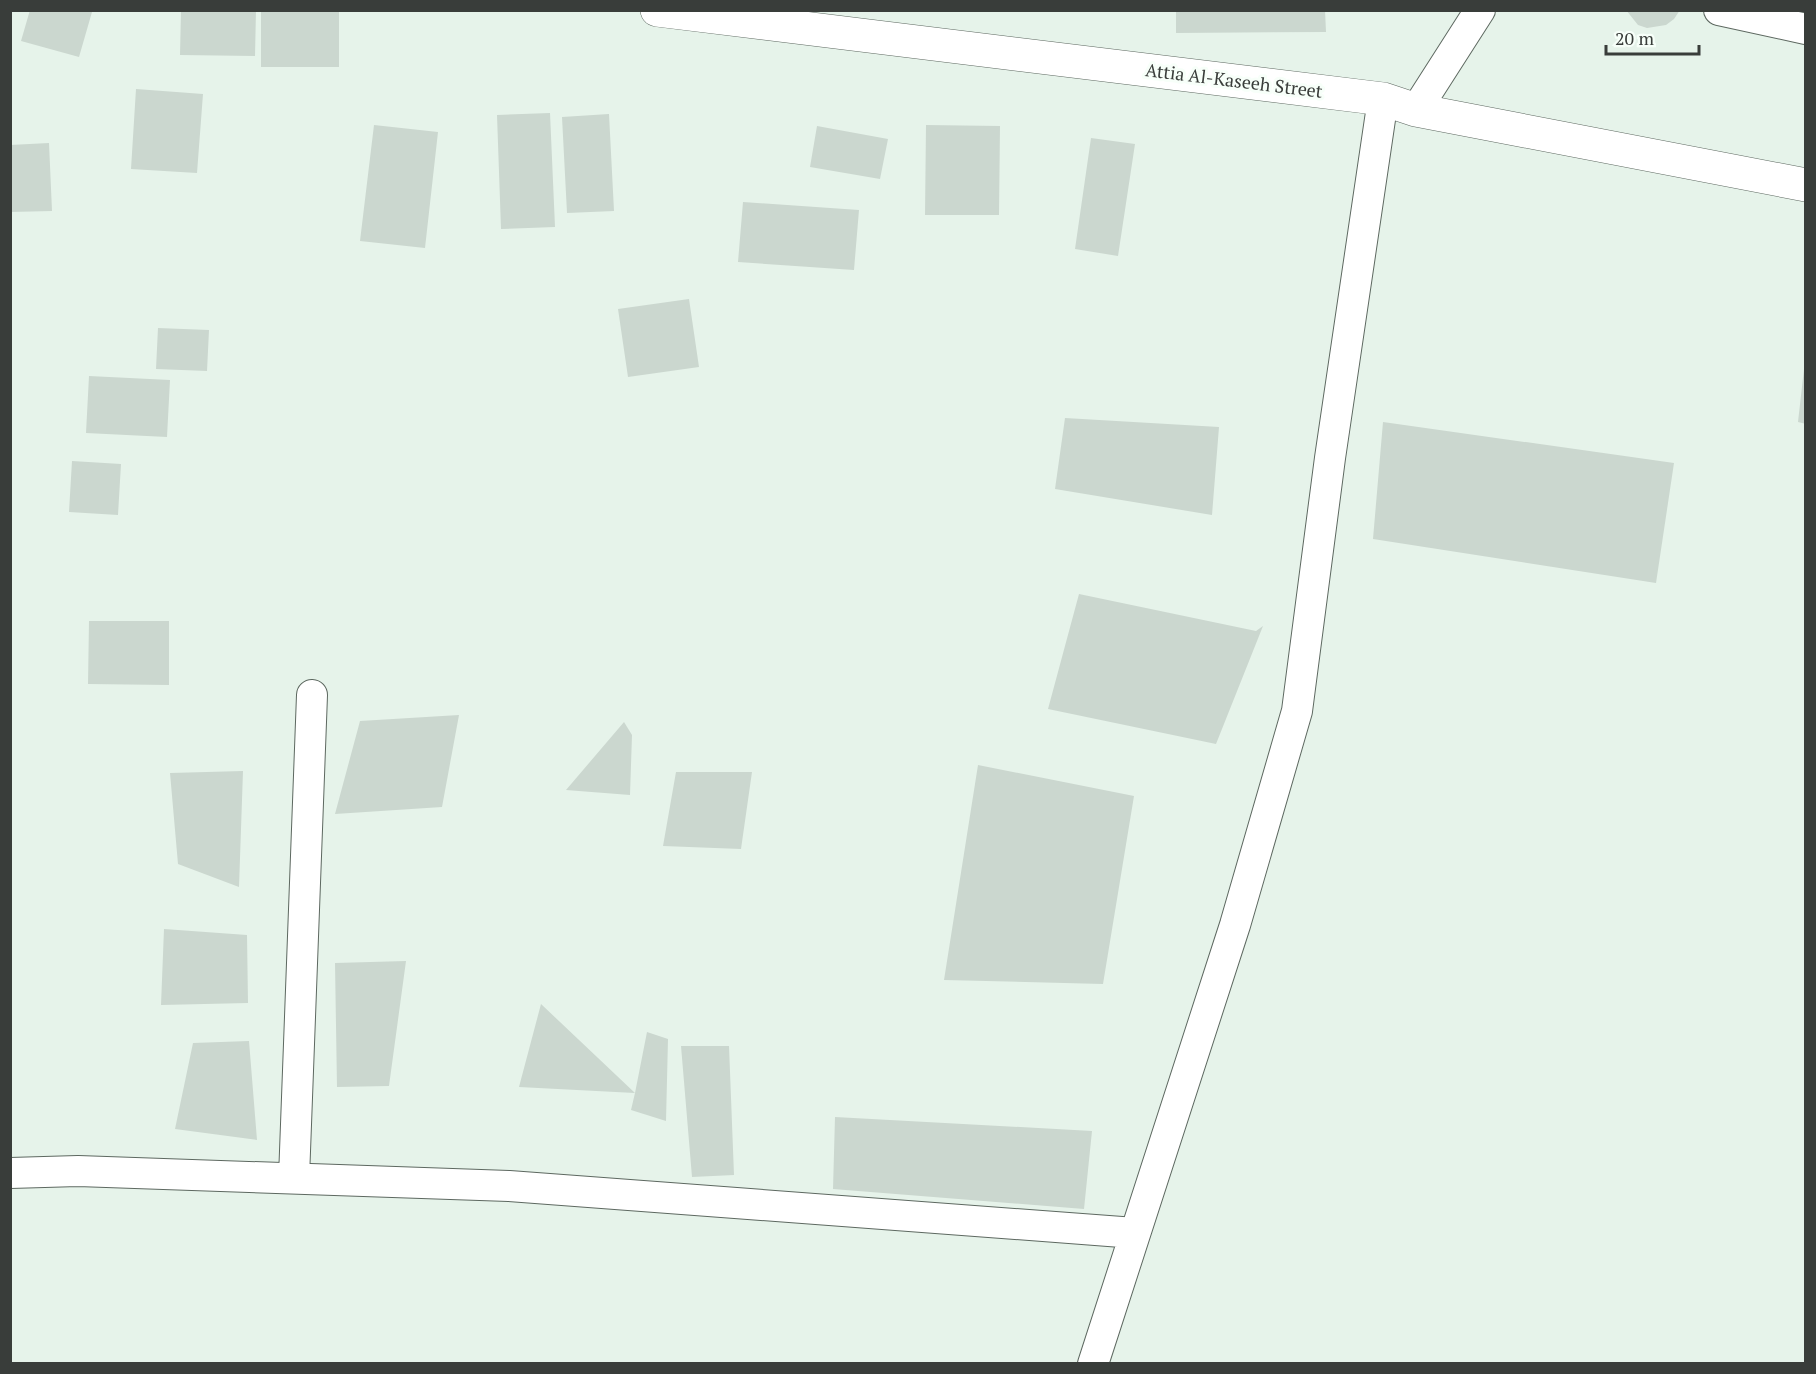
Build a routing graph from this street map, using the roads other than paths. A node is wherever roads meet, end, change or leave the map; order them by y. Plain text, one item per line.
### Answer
1 (1480, 10) edge
2 (1719, 10) edge
3 (671, 11) edge
4 (1806, 29) edge
5 (1383, 99) junction
6 (1416, 110) junction
7 (1806, 185) edge
8 (312, 695) dead end
9 (10, 1173) edge
10 (294, 1178) junction
11 (1135, 1233) junction
12 (1093, 1364) edge

1 - 6 street
2 - 4 street
3 - 5 street, Attia Al-Kaseeh Street
5 - 6 street, Attia Al-Kaseeh Street
5 - 11 street
6 - 7 street, Attia Al-Kaseeh Street
8 - 10 street
9 - 10 street
10 - 11 street
11 - 12 street

